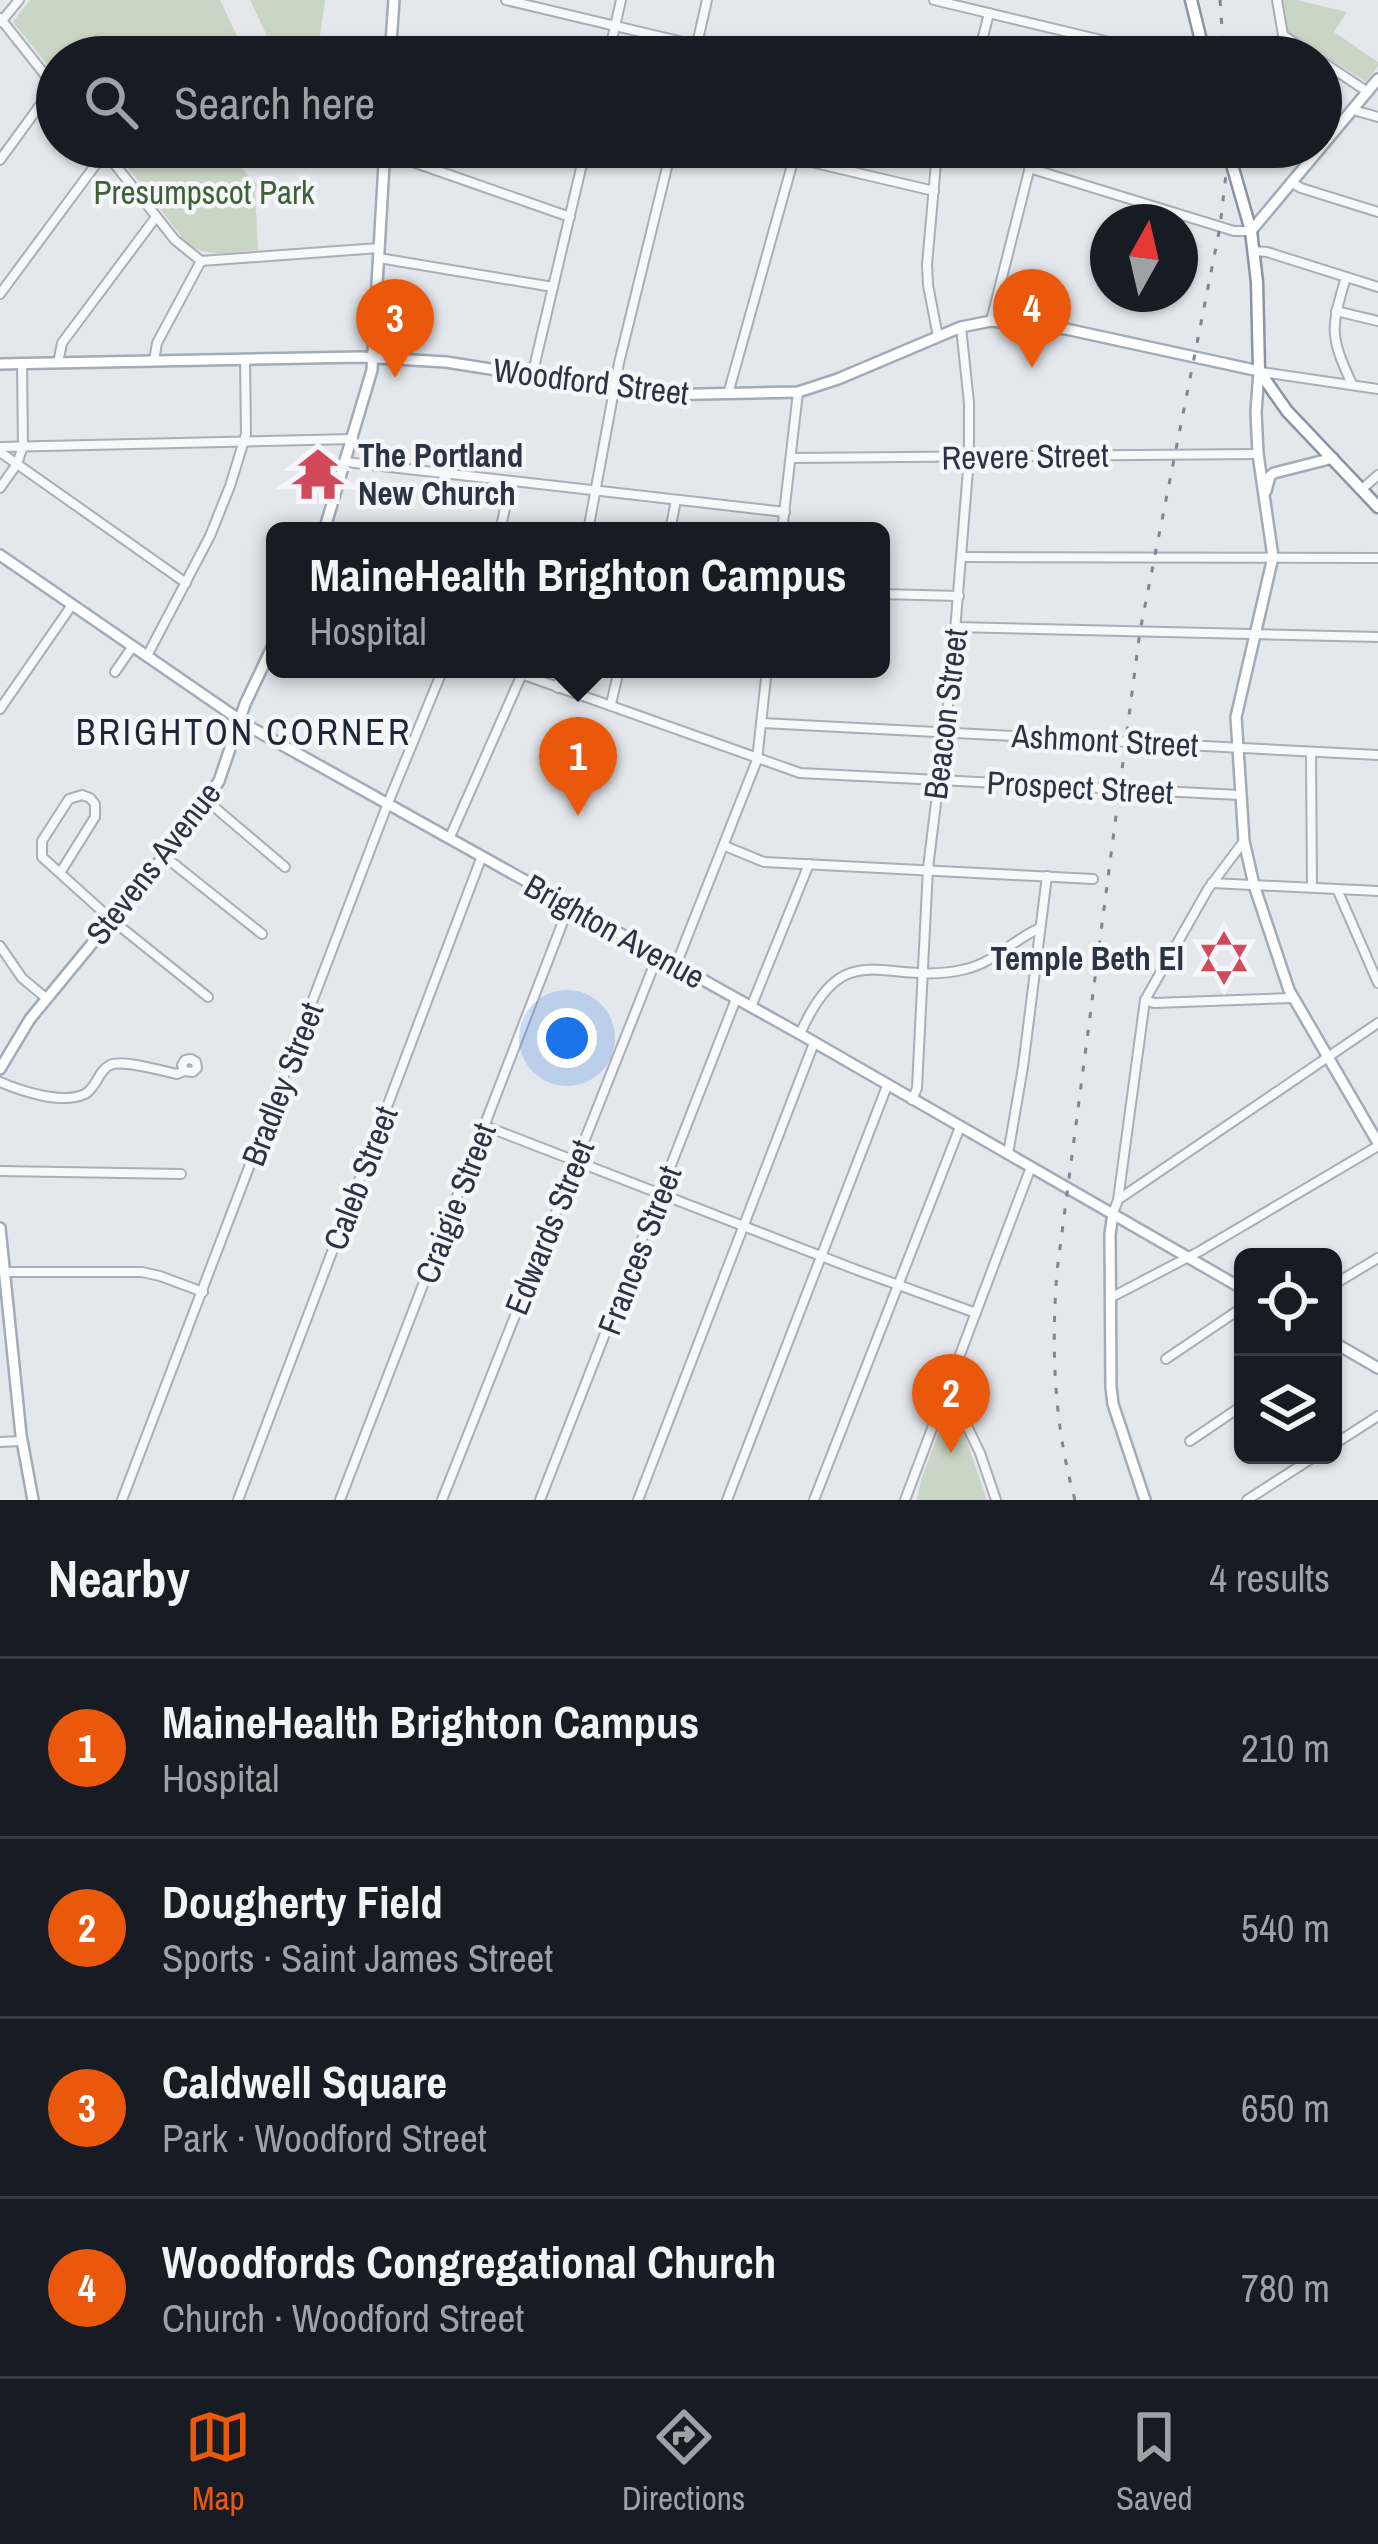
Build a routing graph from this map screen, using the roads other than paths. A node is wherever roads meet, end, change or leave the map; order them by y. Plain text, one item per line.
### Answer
1 (19, 0) edge
2 (394, 0) edge
3 (621, 0) edge
4 (707, 0) edge
5 (934, 0) edge
6 (1191, 0) edge
7 (1277, 0) edge
8 (512, 1) edge
9 (975, 5) edge
10 (989, 13) junction
11 (1, 20) edge
12 (615, 26) junction
13 (391, 36) edge
14 (613, 36) edge
15 (656, 36) edge
16 (699, 36) edge
17 (983, 36) edge
18 (1085, 36) edge
19 (1200, 36) edge
20 (1284, 36) edge
21 (36, 63) edge
22 (1342, 75) edge
23 (1378, 79) edge
24 (1368, 92) junction
25 (1353, 110) junction
26 (36, 114) edge
27 (1378, 117) edge
28 (1342, 123) edge
29 (0, 160) edge
30 (90, 168) edge
31 (118, 168) edge
32 (383, 168) edge
33 (434, 168) edge
34 (581, 168) edge
35 (667, 168) edge
36 (791, 168) edge
37 (838, 168) edge
38 (937, 168) edge
39 (1029, 168) joint
40 (1233, 168) edge
41 (1303, 168) edge
42 (1291, 182) junction
43 (934, 190) junction
44 (1378, 212) edge
45 (156, 217) junction
46 (569, 217) junction
47 (1251, 231) junction
48 (1254, 251) junction
49 (379, 253) junction
50 (201, 261) junction
51 (1346, 277) junction
52 (553, 287) junction
53 (1378, 287) edge
54 (0, 294) edge
55 (1336, 311) junction
56 (1378, 320) edge
57 (991, 321) junction
58 (961, 327) junction
59 (938, 337) junction
60 (373, 357) junction
61 (245, 359) junction
62 (154, 361) junction
63 (58, 363) junction
64 (0, 364) edge
65 (22, 364) junction
66 (1259, 371) junction
67 (532, 376) junction
68 (1352, 386) junction
69 (614, 389) junction
70 (1378, 389) edge
71 (798, 392) junction
72 (728, 394) junction
73 (352, 439) junction
74 (245, 440) junction
75 (23, 446) junction
76 (0, 449) edge
77 (970, 457) junction
78 (792, 458) junction
79 (1334, 458) junction
80 (1259, 459) junction
81 (346, 462) junction
82 (17, 464) junction
83 (1274, 472) junction
84 (1378, 475) edge
85 (511, 482) junction
86 (0, 488) edge
87 (1362, 489) junction
88 (596, 491) junction
89 (1265, 496) junction
90 (676, 500) junction
91 (1378, 507) edge
92 (784, 512) junction
93 (327, 522) edge
94 (502, 522) edge
95 (590, 522) edge
96 (672, 522) edge
97 (783, 522) edge
98 (963, 556) junction
99 (1273, 556) junction
100 (1378, 558) edge
101 (2, 560) edge
102 (186, 583) junction
103 (890, 594) edge
104 (959, 596) junction
105 (71, 605) junction
106 (956, 627) junction
107 (1254, 634) junction
108 (1378, 637) edge
109 (133, 646) junction
110 (147, 656) junction
111 (266, 660) edge
112 (115, 672) dead end
113 (439, 678) edge
114 (520, 678) edge
115 (532, 678) edge
116 (560, 678) edge
117 (616, 678) edge
118 (766, 678) edge
119 (558, 688) junction
120 (610, 704) junction
121 (0, 710) edge
122 (239, 720) junction
123 (761, 723) junction
124 (945, 731) junction
125 (1237, 748) junction
126 (1311, 752) junction
127 (1378, 755) edge
128 (757, 760) junction
129 (939, 781) junction
130 (1240, 795) junction
131 (206, 800) junction
132 (388, 803) junction
133 (450, 837) junction
134 (1244, 841) junction
135 (725, 846) junction
136 (164, 856) junction
137 (482, 856) junction
138 (810, 863) junction
139 (285, 867) dead end
140 (928, 868) junction
141 (60, 873) junction
142 (1047, 876) junction
143 (1093, 879) dead end
144 (1212, 883) junction
145 (1254, 885) junction
146 (1312, 887) junction
147 (1337, 889) junction
148 (1378, 891) edge
149 (569, 906) junction
150 (112, 920) junction
151 (1040, 928) junction
152 (262, 934) dead end
153 (0, 946) edge
154 (658, 955) junction
155 (676, 965) junction
156 (924, 971) junction
157 (1378, 983) edge
158 (208, 997) dead end
159 (46, 998) junction
160 (1293, 998) junction
161 (736, 999) junction
162 (1145, 1000) junction
163 (751, 1007) junction
164 (1378, 1023) edge
165 (800, 1034) junction
166 (814, 1043) junction
167 (3, 1055) edge
168 (1328, 1058) junction
169 (0, 1069) edge
170 (184, 1071) dead end
171 (0, 1082) edge
172 (887, 1086) junction
173 (912, 1100) junction
174 (484, 1126) junction
175 (961, 1127) junction
176 (1378, 1144) edge
177 (1008, 1154) junction
178 (575, 1161) junction
179 (1031, 1167) junction
180 (0, 1171) edge
181 (181, 1174) dead end
182 (661, 1195) junction
183 (1118, 1200) junction
184 (1113, 1213) junction
185 (743, 1227) junction
186 (0, 1228) edge
187 (822, 1256) junction
188 (1189, 1257) junction
189 (1378, 1258) edge
190 (2, 1259) edge
191 (4, 1272) junction
192 (1342, 1280) edge
193 (1234, 1283) edge
194 (899, 1285) junction
195 (203, 1292) junction
196 (1110, 1298) junction
197 (976, 1312) junction
198 (1234, 1312) edge
199 (6, 1345) edge
200 (1342, 1347) edge
201 (1166, 1359) dead end
202 (1378, 1368) edge
203 (940, 1406) junction
204 (1234, 1411) edge
205 (1378, 1416) edge
206 (1342, 1439) edge
207 (22, 1441) junction
208 (1190, 1441) dead end
209 (0, 1442) edge
210 (1303, 1464) edge
211 (33, 1500) edge
212 (122, 1500) edge
213 (238, 1500) edge
214 (340, 1500) edge
215 (442, 1500) edge
216 (540, 1500) edge
217 (638, 1500) edge
218 (727, 1500) edge
219 (814, 1500) edge
220 (905, 1500) edge
221 (996, 1500) edge
222 (1145, 1500) edge
223 (1246, 1500) edge

1 - 11 street
2 - 13 main road
3 - 12 street
4 - 16 street
5 - 9 street
6 - 19 highway
7 - 20 street
8 - 12 street
9 - 10 street
10 - 17 street
10 - 18 street
11 - 21 street
12 - 14 street
12 - 15 street
22 - 24 street
23 - 24 main road
24 - 25 main road
25 - 27 street
25 - 28 main road
26 - 29 street
30 - 54 street
31 - 45 street
32 - 49 main road
33 - 46 street
34 - 46 street
35 - 69 street
36 - 72 street
37 - 43 street
38 - 43 street
39 - 47 street
39 - 57 street
40 - 47 highway
41 - 42 main road
42 - 44 street
42 - 47 main road
43 - 59 street
45 - 50 street
45 - 63 street
46 - 52 street
47 - 48 highway
48 - 51 street
48 - 66 highway
49 - 50 street
49 - 52 street
49 - 60 main road
50 - 62 street
51 - 53 street
51 - 55 street
52 - 67 street
55 - 56 street
55 - 68 street
57 - 58 main road, Woodford Street
57 - 66 main road, Woodford Street
58 - 59 main road, Woodford Street
58 - 77 street, Beacon Street
59 - 71 main road, Woodford Street
60 - 61 main road, Woodford Street
60 - 67 main road, Woodford Street
60 - 73 main road
61 - 62 main road, Woodford Street
61 - 74 street
62 - 63 main road, Woodford Street
63 - 65 main road, Woodford Street
64 - 65 main road, Woodford Street
65 - 75 street
66 - 68 street, Woodford Street
66 - 79 highway
66 - 80 main road
67 - 69 main road, Woodford Street
68 - 70 street, Woodford Street
69 - 72 main road, Woodford Street
69 - 88 street
71 - 72 main road, Woodford Street
71 - 78 street
73 - 74 street
73 - 81 main road
74 - 75 street
74 - 102 street
75 - 76 street
75 - 82 street
76 - 82 street
77 - 78 street, Revere Street
77 - 80 street, Revere Street
77 - 98 street, Beacon Street
78 - 92 street
79 - 83 main road
79 - 87 highway
80 - 83 street
80 - 89 main road
81 - 85 street
81 - 93 main road
82 - 86 street
82 - 102 street
83 - 89 main road
84 - 87 street
85 - 88 street
85 - 94 street
87 - 91 highway
88 - 90 street
88 - 95 street
89 - 99 main road
90 - 92 street
90 - 96 street
92 - 97 street
98 - 99 street
98 - 104 street, Beacon Street
99 - 100 street
99 - 107 main road
101 - 105 main road, Brighton Avenue
102 - 110 street
103 - 104 street
104 - 106 street, Beacon Street
105 - 109 main road, Brighton Avenue
105 - 121 street
106 - 107 street
106 - 124 street, Beacon Street
107 - 108 street
107 - 125 main road
109 - 110 main road, Brighton Avenue
109 - 112 street
110 - 122 main road, Brighton Avenue
111 - 122 main road, Stevens Avenue
113 - 132 street, Bradley Street
114 - 133 street
115 - 119 street, Prospect Street
116 - 119 street
117 - 120 street
118 - 123 street
119 - 120 street, Prospect Street
120 - 128 street, Prospect Street
122 - 131 main road, Stevens Avenue
122 - 132 main road, Brighton Avenue
123 - 124 street, Ashmont Street
123 - 128 street
124 - 125 street, Ashmont Street
124 - 129 street, Beacon Street
125 - 126 street, Ashmont Street
125 - 130 main road
126 - 127 street, Ashmont Street
126 - 146 street
128 - 129 street, Prospect Street
128 - 135 street
129 - 130 street, Prospect Street
129 - 140 street, Beacon Street
130 - 134 main road
131 - 136 main road, Stevens Avenue
131 - 139 street
132 - 133 main road, Brighton Avenue
132 - 195 street, Bradley Street
133 - 137 main road, Brighton Avenue
134 - 144 street
134 - 145 main road
135 - 138 street
135 - 155 street
136 - 150 main road, Stevens Avenue
136 - 152 street
137 - 149 main road, Brighton Avenue
137 - 213 street, Caleb Street
138 - 140 street
138 - 163 street
140 - 142 street
140 - 156 street, Beacon Street
141 - 141 street
141 - 150 street
142 - 143 street
142 - 151 street
144 - 145 street
144 - 162 street
145 - 146 street
145 - 160 main road
146 - 147 street
147 - 148 street
147 - 157 street
149 - 154 main road, Brighton Avenue
149 - 174 street, Craigie Street
150 - 158 street
150 - 159 main road, Stevens Avenue
151 - 156 street
151 - 177 street
153 - 159 street
154 - 155 main road, Brighton Avenue
154 - 178 street, Edwards Street
155 - 161 main road, Brighton Avenue
156 - 165 street
156 - 173 street, Beacon Street
159 - 167 main road, Stevens Avenue
160 - 162 street
160 - 168 main road
161 - 163 main road, Brighton Avenue
161 - 182 street, Frances Street
162 - 183 street
163 - 165 main road, Brighton Avenue
164 - 168 street
165 - 166 main road, Brighton Avenue
166 - 172 main road, Brighton Avenue
166 - 185 street
167 - 169 main road, Stevens Avenue
168 - 176 main road
168 - 183 street
170 - 171 street
172 - 173 main road, Brighton Avenue
172 - 187 street
173 - 175 main road, Brighton Avenue
174 - 178 street
174 - 214 street, Craigie Street
175 - 177 main road, Brighton Avenue
175 - 194 street
176 - 188 street
177 - 179 main road, Brighton Avenue
178 - 182 street
178 - 215 street, Edwards Street
179 - 184 main road, Brighton Avenue
179 - 197 street
180 - 181 street
182 - 185 street
182 - 216 street, Frances Street
183 - 184 street
184 - 188 main road, Brighton Avenue
184 - 196 main road
185 - 187 street
185 - 217 street
186 - 190 main road
187 - 194 street
187 - 218 street
188 - 193 main road, Brighton Avenue
188 - 196 street
189 - 192 street
190 - 191 main road
191 - 195 street
191 - 199 main road
194 - 197 street
194 - 219 street
195 - 212 street, Bradley Street
196 - 222 main road
197 - 203 street
198 - 201 street
199 - 207 main road
200 - 202 main road
203 - 220 street
203 - 221 street
204 - 208 street
205 - 206 street
207 - 209 street
207 - 211 main road
210 - 223 street

